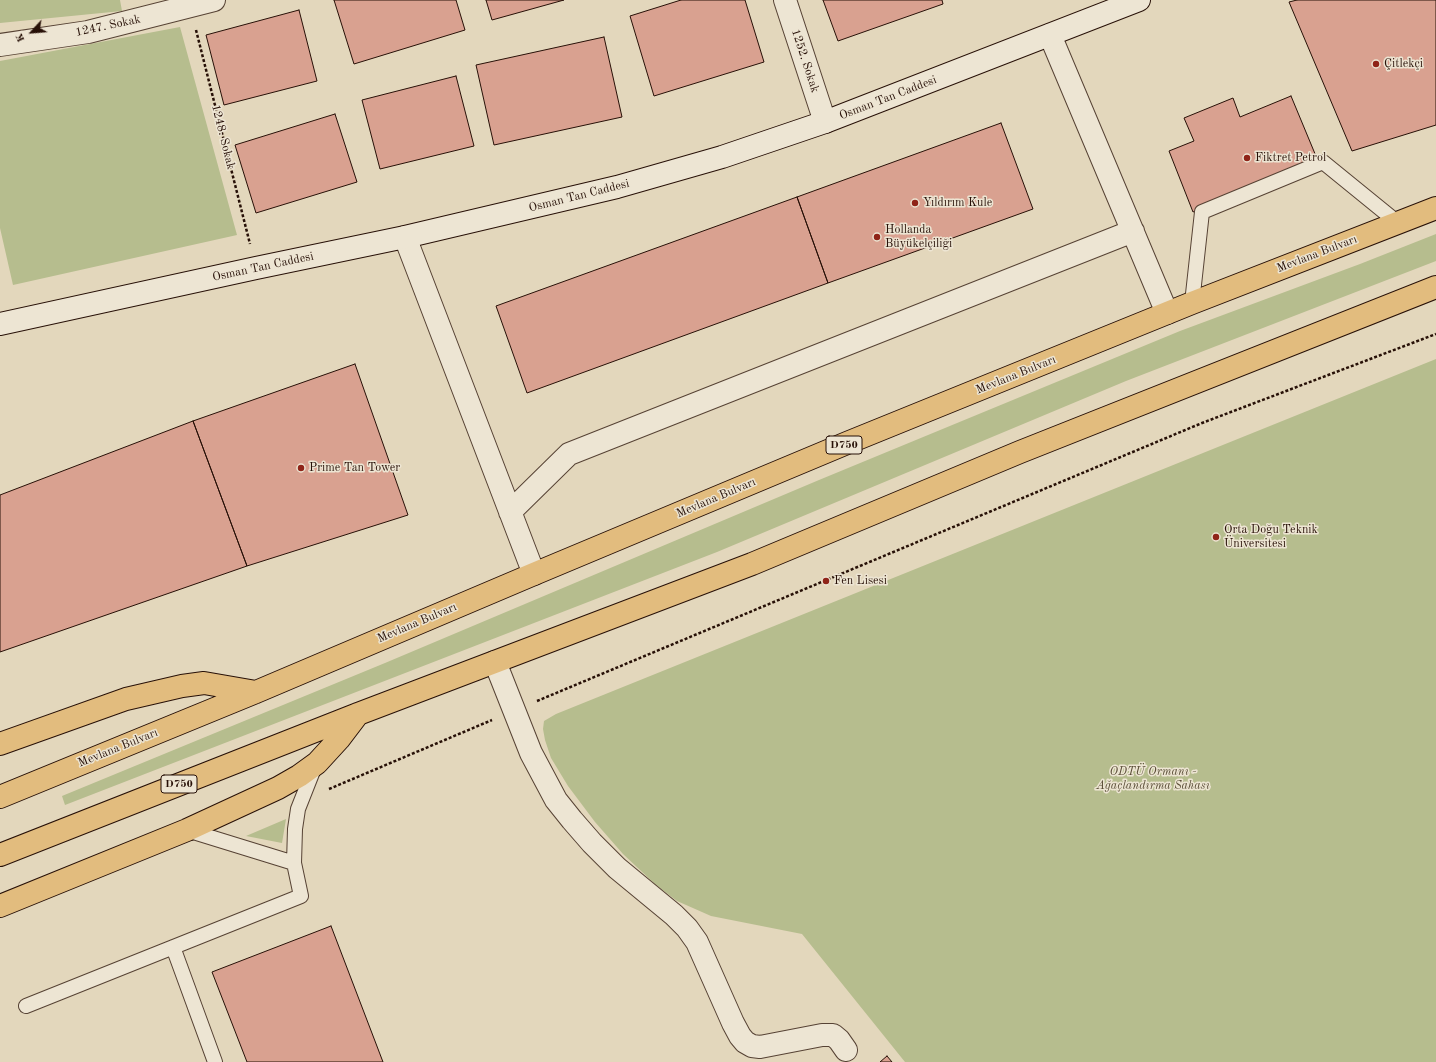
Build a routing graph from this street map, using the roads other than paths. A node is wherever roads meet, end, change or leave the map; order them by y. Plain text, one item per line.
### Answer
1 (214, 0) edge
2 (785, 0) edge
3 (1139, 0) edge
4 (156, 8) edge
5 (1050, 35) junction
6 (0, 45) edge
7 (825, 122) junction
8 (1436, 208) edge
9 (1398, 223) junction
10 (1133, 231) junction
11 (405, 237) junction
12 (1436, 287) edge
13 (1192, 303) junction
14 (1167, 313) junction
15 (0, 324) edge
16 (510, 512) junction
17 (534, 574) junction
18 (495, 662) junction
19 (256, 692) junction
20 (358, 714) junction
21 (0, 744) edge
22 (316, 763) junction
23 (0, 797) edge
24 (187, 830) junction
25 (0, 855) edge
26 (294, 863) junction
27 (0, 906) edge
28 (173, 947) junction
29 (26, 1006) dead end
30 (846, 1050) dead end
31 (215, 1062) edge

1 - 4 street, 1247. Sokak
2 - 7 street, 1252. Sokak
3 - 5 street, Osman Tan Caddesi
4 - 6 street, 1247. Sokak
5 - 7 street, Osman Tan Caddesi
5 - 10 street
7 - 11 street, Osman Tan Caddesi
8 - 9 highway, Mevlana Bulvarı / D750
9 - 13 highway, Mevlana Bulvarı / D750
9 - 13 lane
10 - 14 street
10 - 16 street
11 - 15 street, Osman Tan Caddesi
11 - 16 street
12 - 18 highway, D750
13 - 14 highway, Mevlana Bulvarı / D750
14 - 17 highway, Mevlana Bulvarı / D750
16 - 17 street
17 - 19 highway, Mevlana Bulvarı / D750
18 - 20 highway, D750
18 - 30 street
19 - 21 highway
19 - 23 highway, Mevlana Bulvarı / D750
20 - 22 highway
20 - 25 highway, D750
22 - 24 highway
22 - 26 lane
24 - 26 lane
24 - 27 highway
26 - 28 lane
28 - 29 lane
28 - 31 lane

